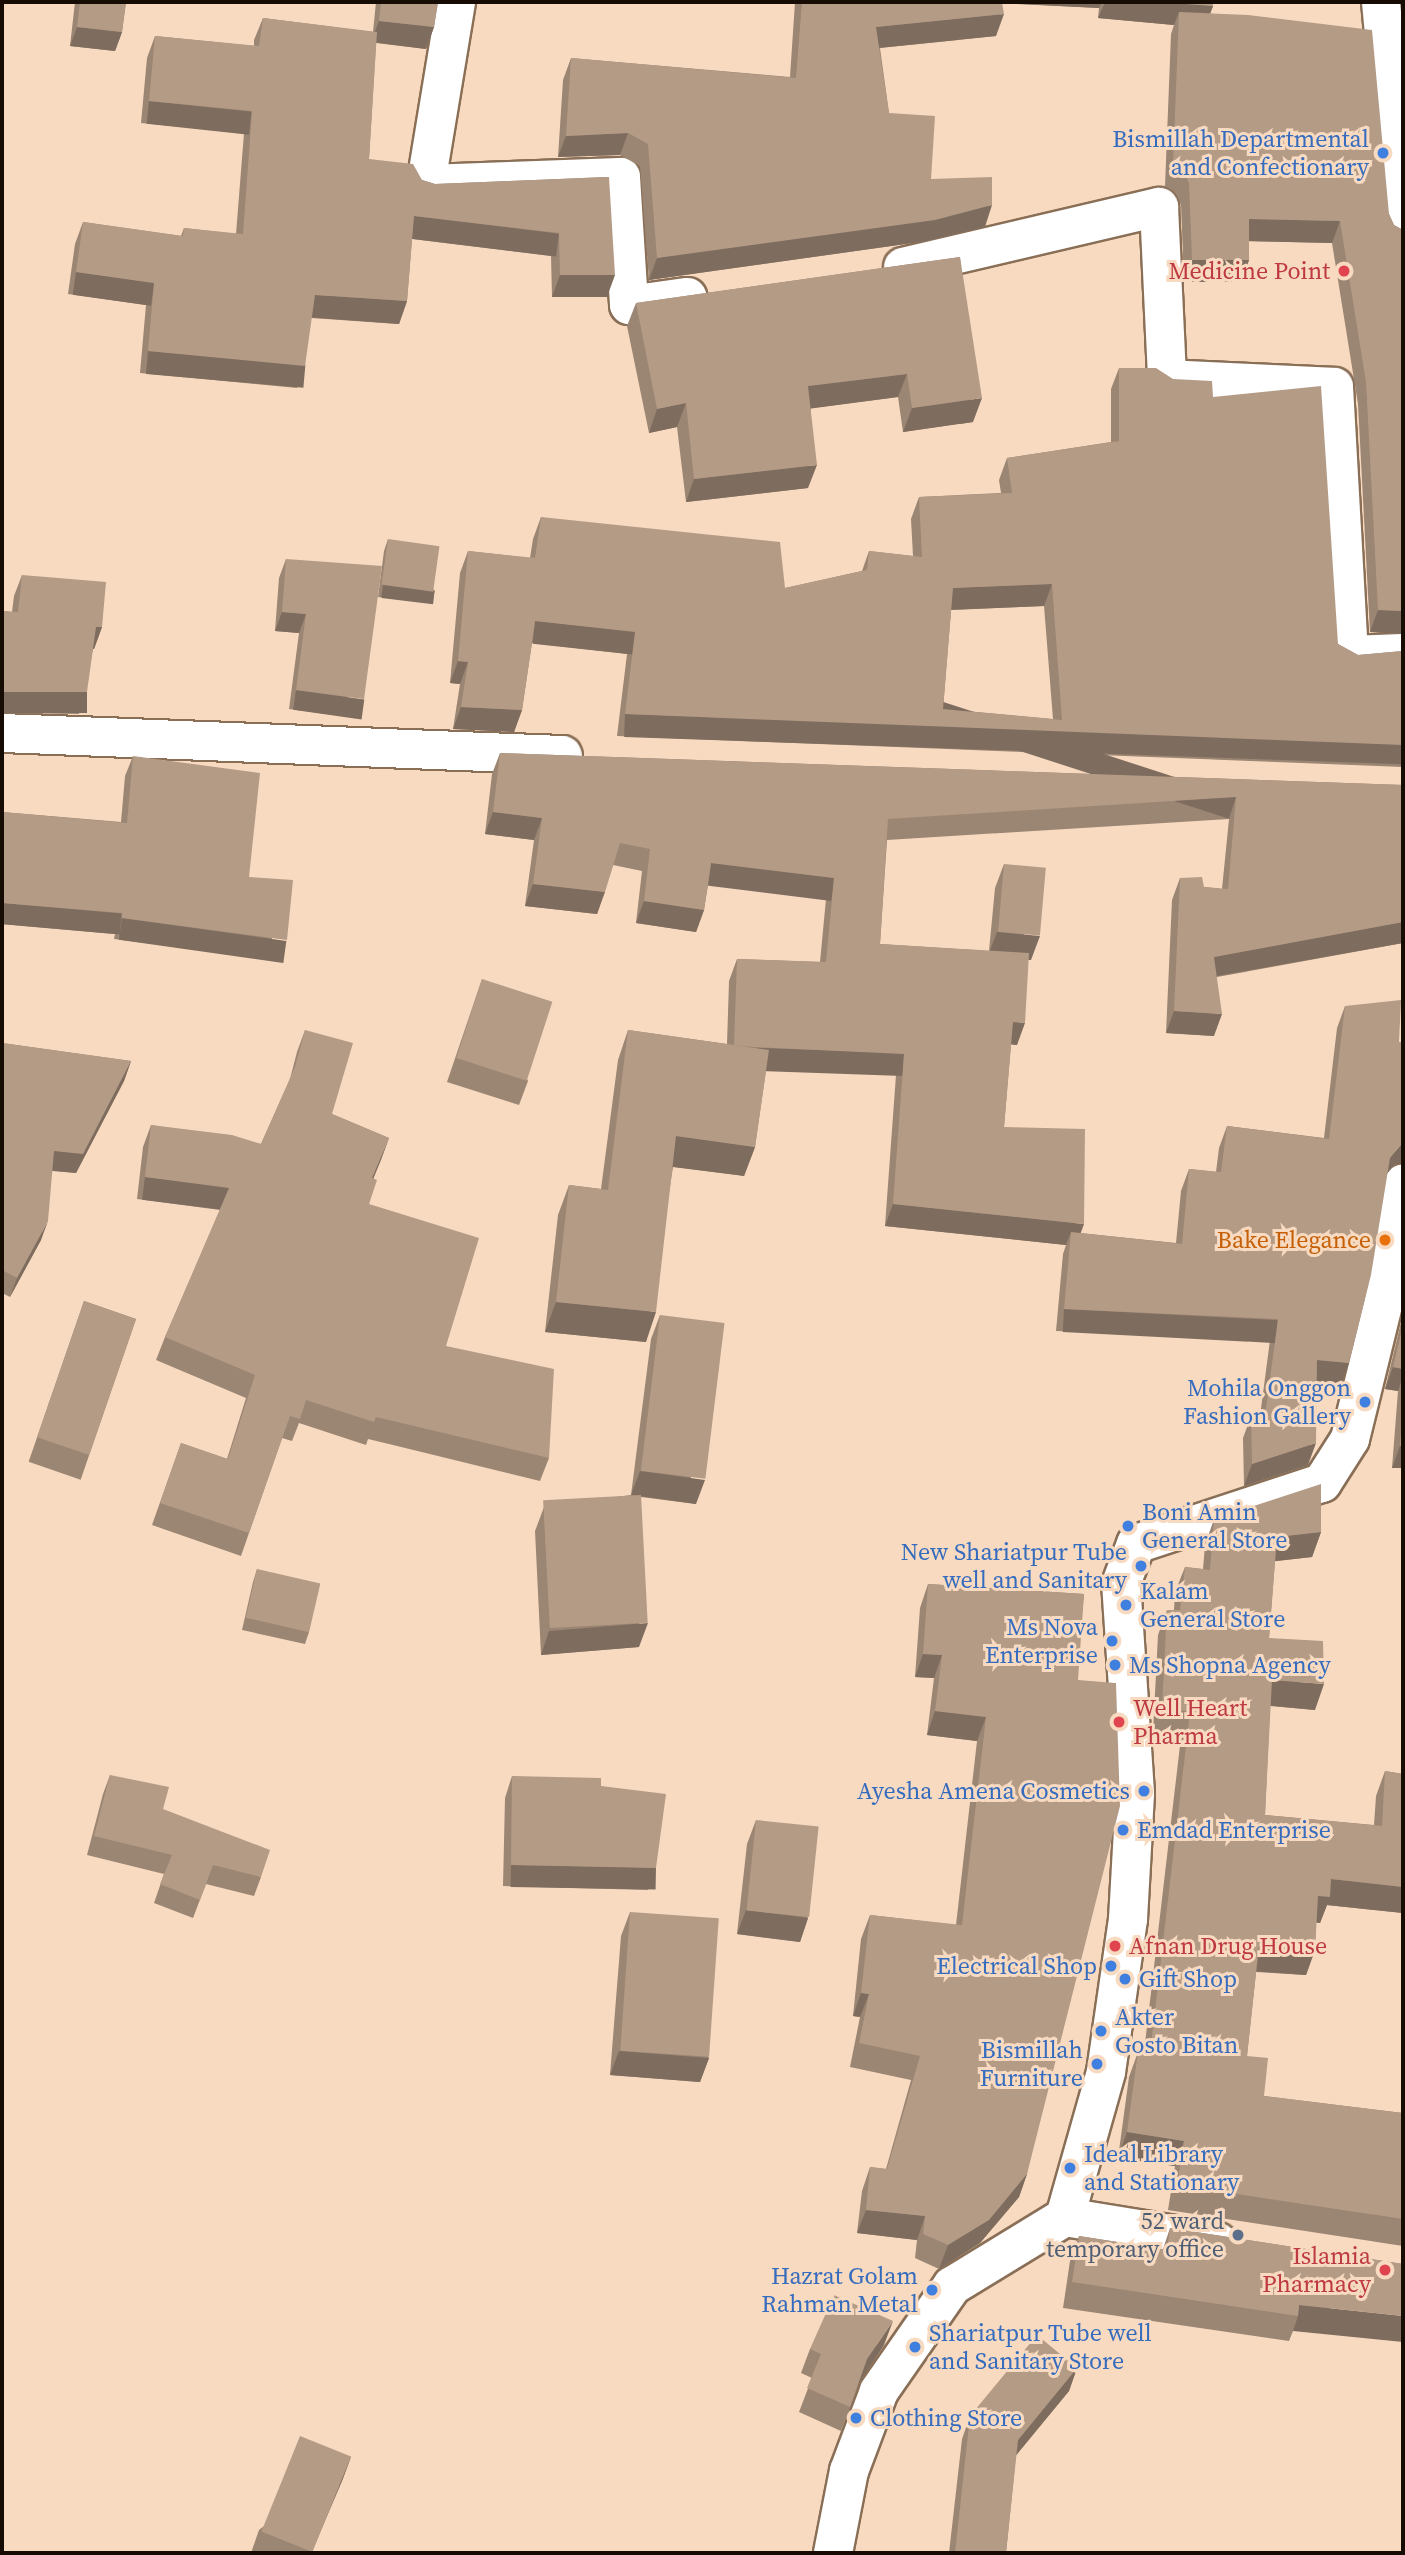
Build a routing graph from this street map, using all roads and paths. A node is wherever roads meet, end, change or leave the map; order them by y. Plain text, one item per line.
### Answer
1 (456, 2) edge
2 (1381, 2) edge
3 (1403, 234) edge
4 (863, 273) edge
5 (725, 291) edge
6 (1403, 653) edge
7 (2, 733) edge
8 (598, 757) edge
9 (1403, 1184) edge
10 (1065, 2217) junction
11 (1254, 2247) edge
12 (834, 2553) edge

1 - 5 street
2 - 3 street
4 - 6 street
7 - 8 street
9 - 10 street
10 - 11 street
10 - 12 street

